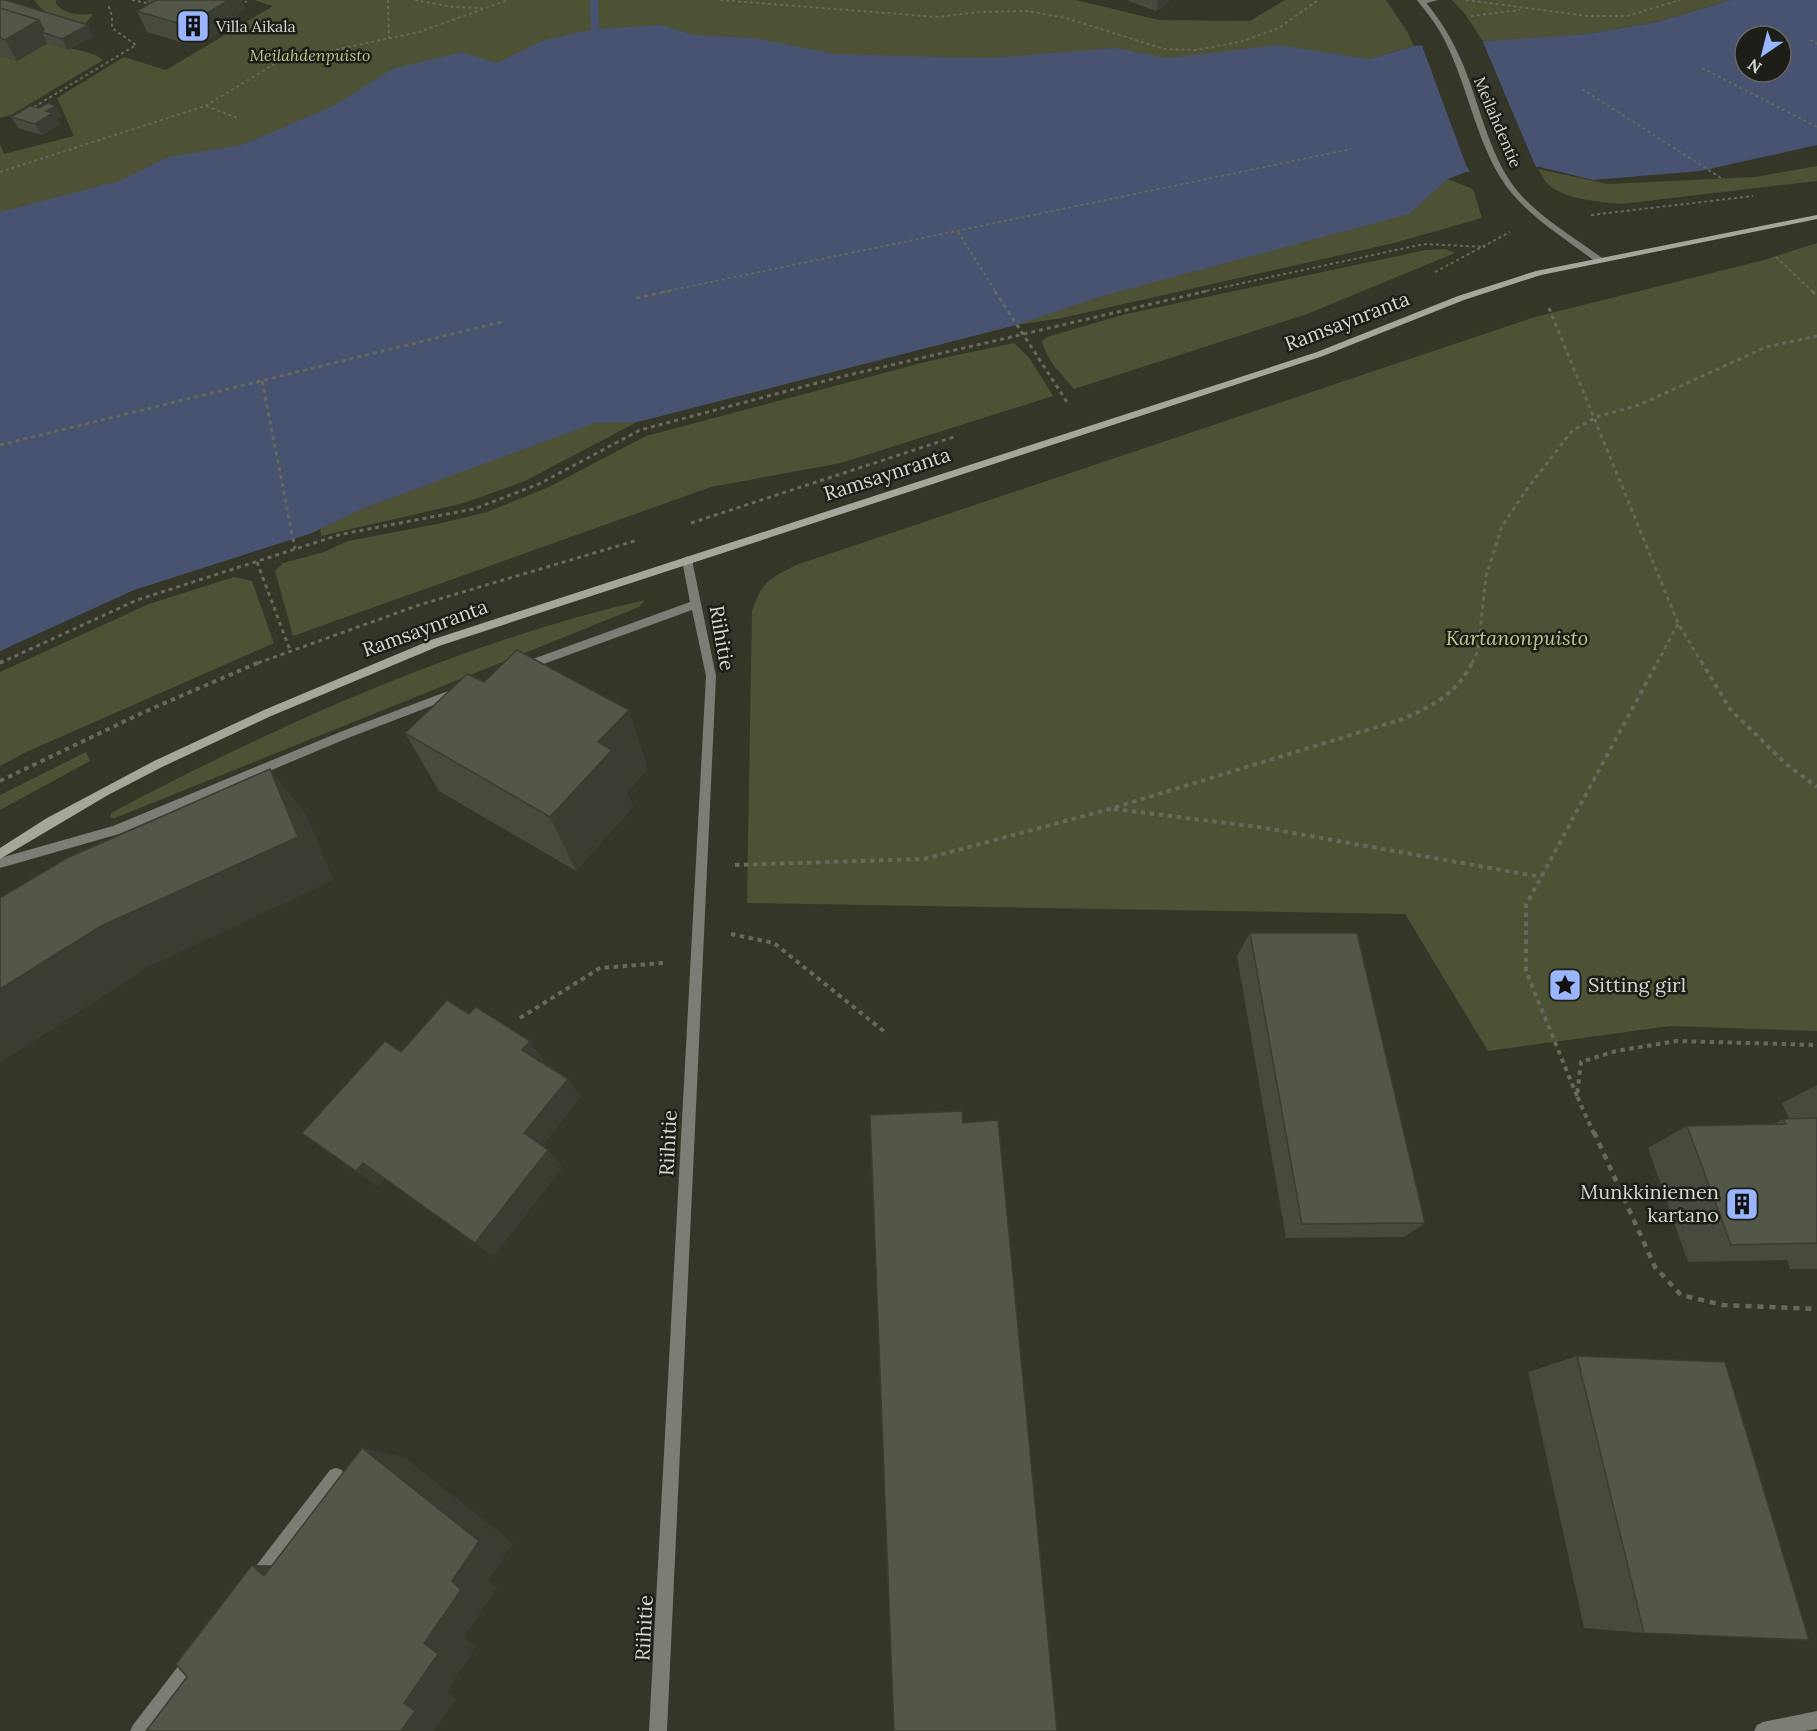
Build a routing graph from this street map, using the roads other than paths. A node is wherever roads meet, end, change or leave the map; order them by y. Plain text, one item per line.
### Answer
1 (1435, 0) edge
2 (1422, 1) edge
3 (1817, 217) edge
4 (1599, 260) junction
5 (687, 560) junction
6 (696, 604) junction
7 (507, 674) edge
8 (463, 690) edge
9 (0, 854) edge
10 (0, 863) edge
11 (336, 1476) dead end
12 (249, 1589) edge
13 (205, 1646) edge
14 (1817, 1720) edge
15 (139, 1731) edge
16 (658, 1731) edge
17 (1763, 1731) edge

1 - 2 street
2 - 4 street, Meilahdentie
3 - 4 main road, Ramsaynranta
4 - 5 main road, Ramsaynranta
5 - 6 street, Riihitie
5 - 9 main road, Ramsaynranta
6 - 7 street
6 - 16 street, Riihitie
8 - 10 street
11 - 12 street
13 - 15 street
14 - 17 street

